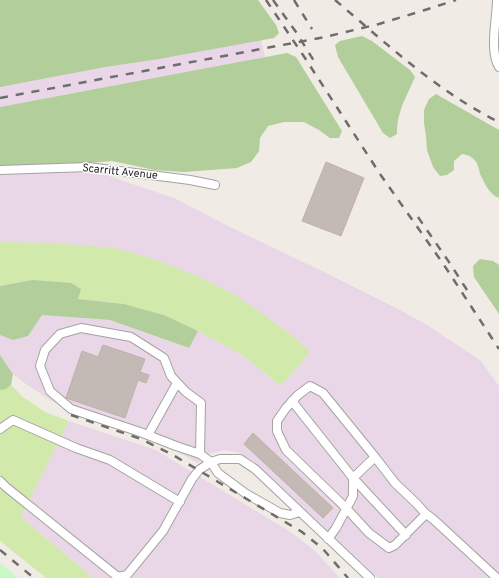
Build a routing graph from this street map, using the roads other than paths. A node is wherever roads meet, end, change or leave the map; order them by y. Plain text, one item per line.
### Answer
1 (497, 0) edge
2 (499, 67) edge
3 (0, 170) edge
4 (215, 185) dead end
5 (177, 383) junction
6 (292, 401) junction
7 (0, 429) edge
8 (148, 435) junction
9 (200, 454) junction
10 (375, 457) junction
11 (211, 462) junction
12 (353, 478) junction
13 (0, 481) edge
14 (180, 502) junction
15 (346, 508) junction
16 (300, 512) junction
17 (425, 513) junction
18 (406, 535) junction
19 (328, 539) junction
20 (370, 578) edge
21 (497, 578) edge

1 - 2 lane
3 - 4 lane, Scarritt Avenue
5 - 8 lane
5 - 8 lane
5 - 9 lane
6 - 10 lane
6 - 12 lane
6 - 15 lane
7 - 14 lane
8 - 9 lane
9 - 11 lane
10 - 12 lane
10 - 17 lane
11 - 14 lane
11 - 16 lane
11 - 16 lane
12 - 15 lane
12 - 18 lane
13 - 14 lane
15 - 18 lane
15 - 19 lane
16 - 19 lane
17 - 18 lane
17 - 21 lane
19 - 20 lane

